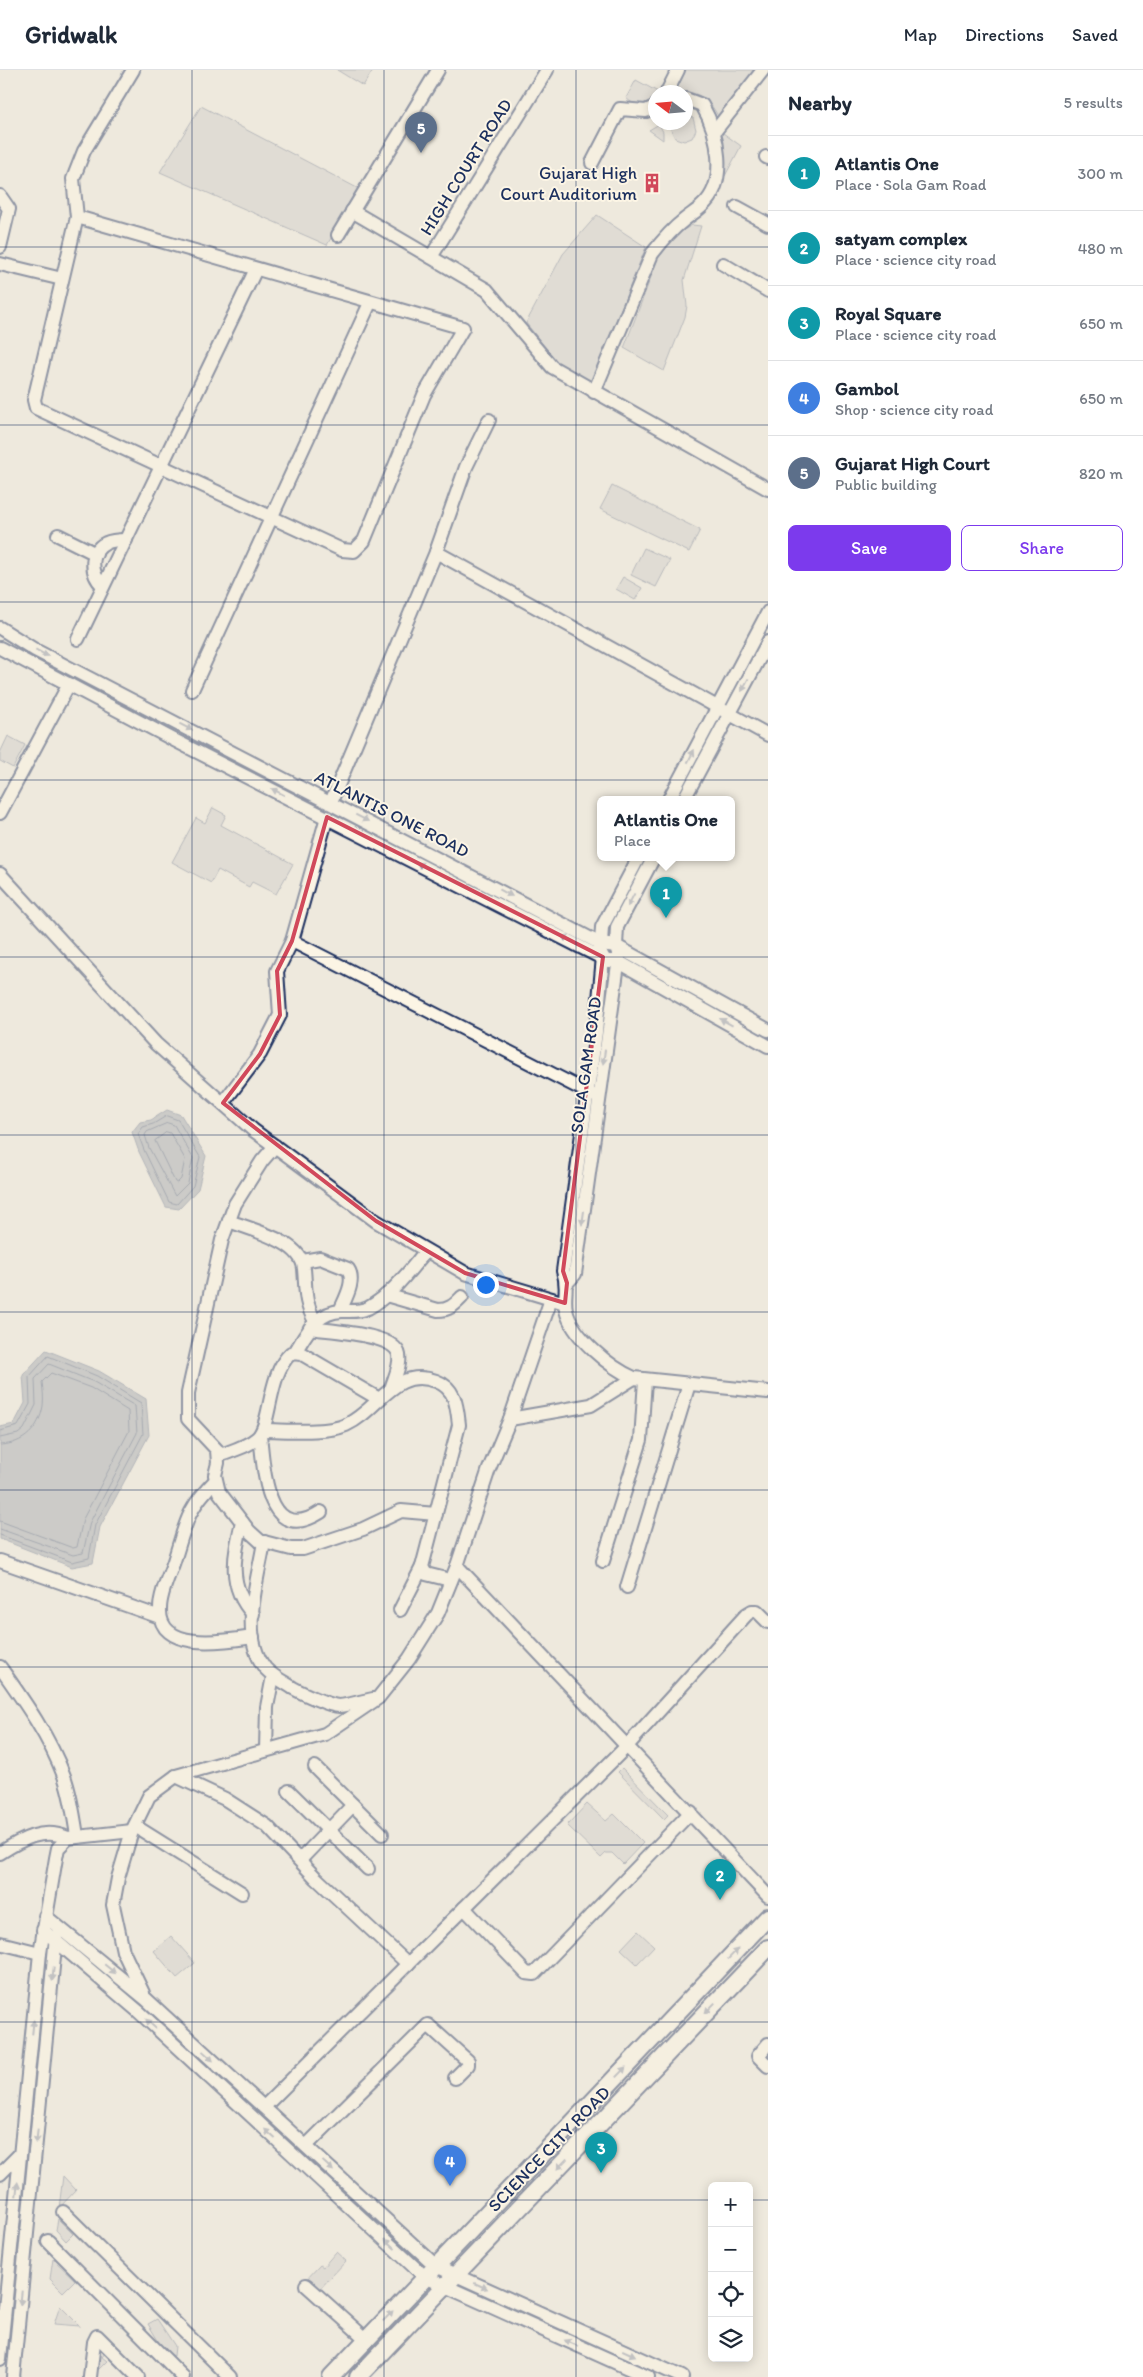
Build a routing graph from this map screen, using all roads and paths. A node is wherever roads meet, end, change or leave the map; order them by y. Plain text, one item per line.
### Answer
1 (133, 70) edge
2 (438, 70) edge
3 (547, 70) edge
4 (678, 70) edge
5 (764, 70) edge
6 (671, 85) edge
7 (693, 102) edge
8 (648, 110) edge
9 (715, 131) junction
10 (592, 163) dead end
11 (0, 196) edge
12 (737, 207) dead end
13 (352, 212) junction
14 (76, 217) junction
15 (768, 224) edge
16 (338, 235) dead end
17 (0, 247) edge
18 (431, 258) junction
19 (0, 264) edge
20 (722, 264) dead end
21 (256, 269) junction
22 (62, 279) junction
23 (768, 291) edge
24 (370, 303) junction
25 (594, 392) junction
26 (489, 420) dead end
27 (161, 466) junction
28 (768, 489) edge
29 (271, 517) junction
30 (58, 535) dead end
31 (126, 540) junction
32 (436, 552) junction
33 (96, 554) junction
34 (103, 586) junction
35 (768, 612) edge
36 (0, 628) edge
37 (78, 639) dead end
38 (768, 642) edge
39 (0, 648) edge
40 (68, 684) junction
41 (192, 690) dead end
42 (717, 705) junction
43 (730, 713) junction
44 (768, 735) edge
45 (671, 796) edge
46 (686, 796) edge
47 (331, 802) junction
48 (0, 813) edge
49 (327, 818) junction
50 (637, 861) edge
51 (652, 861) edge
52 (0, 874) edge
53 (292, 941) junction
54 (602, 944) junction
55 (616, 946) junction
56 (602, 957) junction
57 (617, 961) junction
58 (768, 1030) edge
59 (768, 1046) edge
60 (593, 1095) junction
61 (223, 1103) junction
62 (275, 1146) junction
63 (229, 1222) junction
64 (426, 1250) junction
65 (303, 1261) junction
66 (386, 1295) junction
67 (462, 1296) dead end
68 (551, 1299) junction
69 (565, 1303) junction
70 (340, 1311) junction
71 (312, 1325) junction
72 (294, 1352) junction
73 (640, 1379) junction
74 (689, 1384) junction
75 (391, 1389) junction
76 (768, 1392) edge
77 (379, 1399) junction
78 (510, 1419) junction
79 (262, 1433) junction
80 (218, 1456) junction
81 (215, 1481) junction
82 (321, 1512) dead end
83 (436, 1514) junction
84 (242, 1522) junction
85 (264, 1542) junction
86 (0, 1561) edge
87 (603, 1561) dead end
88 (457, 1566) junction
89 (422, 1567) junction
90 (450, 1580) junction
91 (626, 1587) dead end
92 (400, 1610) dead end
93 (253, 1614) junction
94 (160, 1617) junction
95 (768, 1622) edge
96 (253, 1637) junction
97 (0, 1667) edge
98 (273, 1676) junction
99 (378, 1698) junction
100 (627, 1746) junction
101 (266, 1750) junction
102 (315, 1767) dead end
103 (176, 1776) junction
104 (289, 1791) dead end
105 (353, 1805) junction
106 (691, 1812) junction
107 (134, 1829) junction
108 (329, 1830) junction
109 (382, 1834) dead end
110 (64, 1835) junction
111 (0, 1853) edge
112 (300, 1860) junction
113 (368, 1869) dead end
114 (242, 1893) dead end
115 (768, 1896) edge
116 (464, 1908) junction
117 (45, 1916) junction
118 (768, 1917) edge
119 (58, 1926) junction
120 (43, 1930) junction
121 (56, 1941) junction
122 (0, 1943) edge
123 (768, 1948) edge
124 (40, 1954) junction
125 (408, 1964) junction
126 (146, 1999) junction
127 (768, 2044) edge
128 (768, 2066) edge
129 (455, 2078) dead end
130 (264, 2107) junction
131 (306, 2146) junction
132 (20, 2154) junction
133 (0, 2174) edge
134 (63, 2212) dead end
135 (48, 2241) dead end
136 (431, 2271) junction
137 (451, 2281) junction
138 (306, 2285) dead end
139 (366, 2339) junction
140 (0, 2359) edge
141 (13, 2377) edge
142 (90, 2377) edge
143 (138, 2377) edge
144 (183, 2377) edge
145 (230, 2377) edge
146 (330, 2377) edge
147 (358, 2377) edge
148 (648, 2377) edge
149 (682, 2377) edge

1 - 14 street
2 - 13 street
3 - 18 street, HIGH COURT ROAD
4 - 6 street
5 - 9 street
7 - 9 street
8 - 10 street
9 - 25 street
11 - 17 street
12 - 15 street
13 - 16 street
13 - 18 street, HIGH COURT ROAD
14 - 21 street
14 - 22 street
18 - 25 street, HIGH COURT ROAD
19 - 22 street
20 - 23 street
21 - 24 street
21 - 27 street
22 - 27 street
24 - 29 street
24 - 29 street
25 - 28 street, HIGH COURT ROAD
26 - 32 street
27 - 29 street
27 - 31 street
29 - 41 street
30 - 33 street
31 - 33 street
31 - 34 street
32 - 42 street
32 - 47 street
33 - 34 street
34 - 37 street
35 - 42 street
36 -> 47 street, ATLANTIS ONE ROAD
38 -> 43 street
39 - 40 street, ATLANTIS ONE ROAD
40 - 48 street
49 -> 40 street, ATLANTIS ONE ROAD
42 - 43 street
45 -> 42 street
43 - 44 street
43 - 46 street
47 -> 54 street, ATLANTIS ONE ROAD
49 - 53 street
56 -> 49 street, ATLANTIS ONE ROAD
50 - 54 street, SOLA GAM ROAD
51 -> 55 street, SOLA GAM ROAD
52 - 61 street
53 - 60 street
53 - 61 street
54 - 55 street, ATLANTIS ONE ROAD
54 - 56 street, SOLA GAM ROAD
55 - 57 street, SOLA GAM ROAD
55 - 58 street, ATLANTIS ONE ROAD
56 - 57 street, ATLANTIS ONE ROAD
56 - 60 street, SOLA GAM ROAD
59 -> 57 street, ATLANTIS ONE ROAD
57 -> 60 street, SOLA GAM ROAD
60 - 69 street, SOLA GAM ROAD
61 - 62 street
62 - 63 street
62 - 64 street
63 - 65 street
63 - 80 street
64 - 66 street
64 - 68 street
65 - 70 street
65 - 71 street
66 - 67 street
66 - 70 street
68 - 69 street
68 - 78 street
69 - 73 street, SOLA GAM ROAD
70 - 71 street
71 - 72 street
71 - 75 street
72 - 77 street
72 - 79 street
73 - 74 street, SOLA GAM ROAD
73 - 78 street
73 - 87 street
74 - 76 street, SOLA GAM ROAD
74 - 91 street
75 - 77 street
75 - 83 street
77 - 79 street
78 - 88 street
79 - 80 street
79 - 82 street
80 - 81 street
81 - 84 street
81 - 94 street
83 - 85 street
83 - 89 street
84 - 85 street
84 - 93 street
85 - 93 street
86 - 94 street
88 - 90 street
88 - 100 street
89 - 90 street
89 - 92 street
90 - 99 street
93 - 96 street
94 - 96 street
95 - 100 street
96 - 98 street
97 - 110 street
98 - 99 street
98 - 101 street
99 - 101 street
100 - 106 street
100 - 116 street
101 - 103 street
102 - 105 street
103 - 107 street
103 - 112 street
104 - 108 street
105 - 108 street
105 - 109 street
106 - 115 street
106 - 116 street
107 - 110 street
107 - 114 street
107 - 126 street
108 - 112 street
108 - 113 street
110 - 111 street
110 - 117 street
112 - 125 street
116 - 125 street
117 - 119 street
117 - 120 street
136 -> 118 main road
119 - 121 street
119 -> 126 street
120 - 121 street
120 - 124 street
136 -> 121 street
121 -> 141 street
122 - 124 street
123 -> 137 main road, SCIENCE CITY ROAD
132 -> 124 street
125 - 130 street
126 -> 130 street
127 - 128 street
129 - 131 street
130 - 131 street
131 -> 136 street
132 - 133 street
140 -> 132 street
134 - 145 street
135 - 144 street
136 - 137 street
139 -> 136 main road
137 - 147 main road, SCIENCE CITY ROAD
148 -> 137 street
137 -> 149 street
138 - 139 street
139 - 146 main road
142 - 143 street

